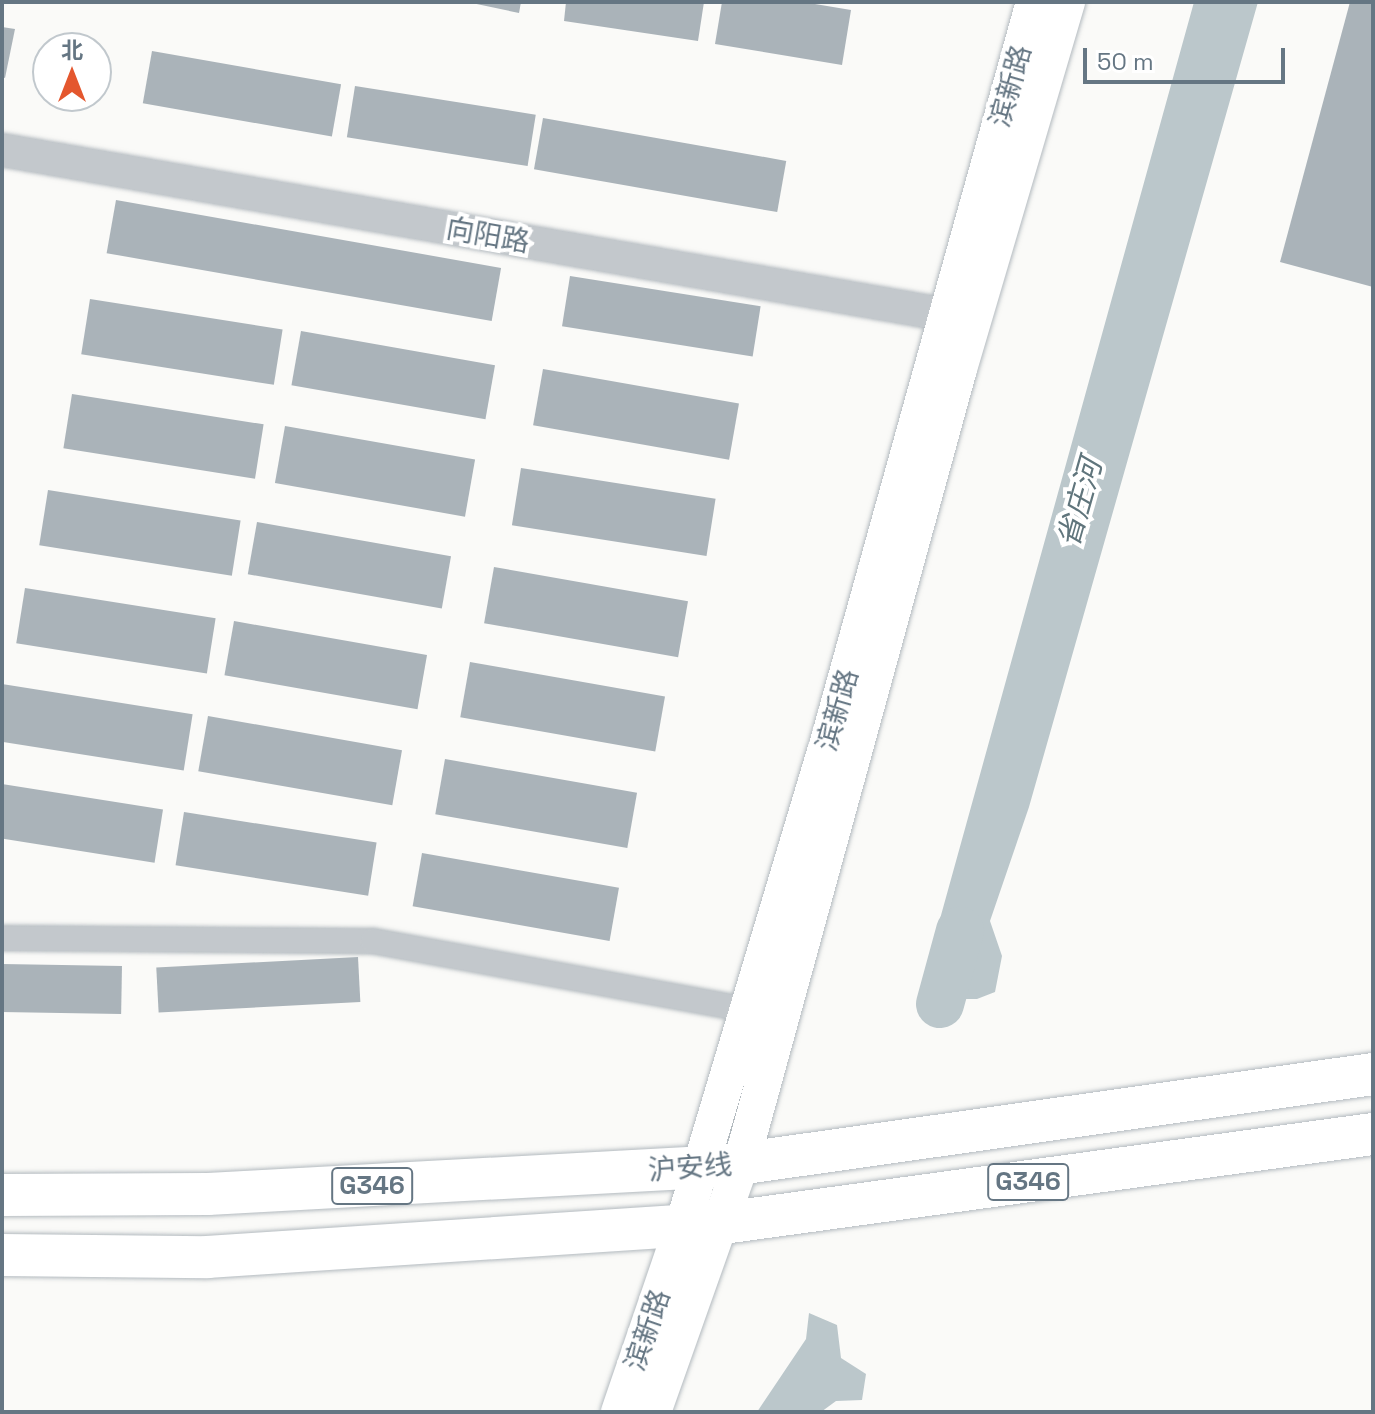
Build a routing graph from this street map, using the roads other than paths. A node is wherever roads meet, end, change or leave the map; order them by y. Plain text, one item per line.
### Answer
1 (1034, 2) edge
2 (1067, 2) edge
3 (2, 150) edge
4 (959, 321) junction
5 (2, 938) edge
6 (748, 1010) junction
7 (1373, 1074) edge
8 (1373, 1134) edge
9 (741, 1164) junction
10 (700, 1168) junction
11 (2, 1195) edge
12 (703, 1224) junction
13 (2, 1255) edge
14 (619, 1412) edge
15 (653, 1412) edge

1 - 4 main road, 滨新路
2 - 4 main road, 滨新路
3 - 4 street, 向阳路
4 - 6 main road, 滨新路
4 - 9 main road, 滨新路
5 - 6 street
6 - 10 main road, 滨新路
7 - 9 highway, 沪安线 / G346
8 - 12 highway, 沪安线 / G346
9 - 10 highway, 沪安线 / G346
9 - 12 main road, 滨新路
10 - 11 highway, 沪安线 / G346
10 - 12 main road, 滨新路
12 - 13 highway, 沪安线 / G346
12 - 14 main road, 滨新路
12 - 15 main road, 滨新路

